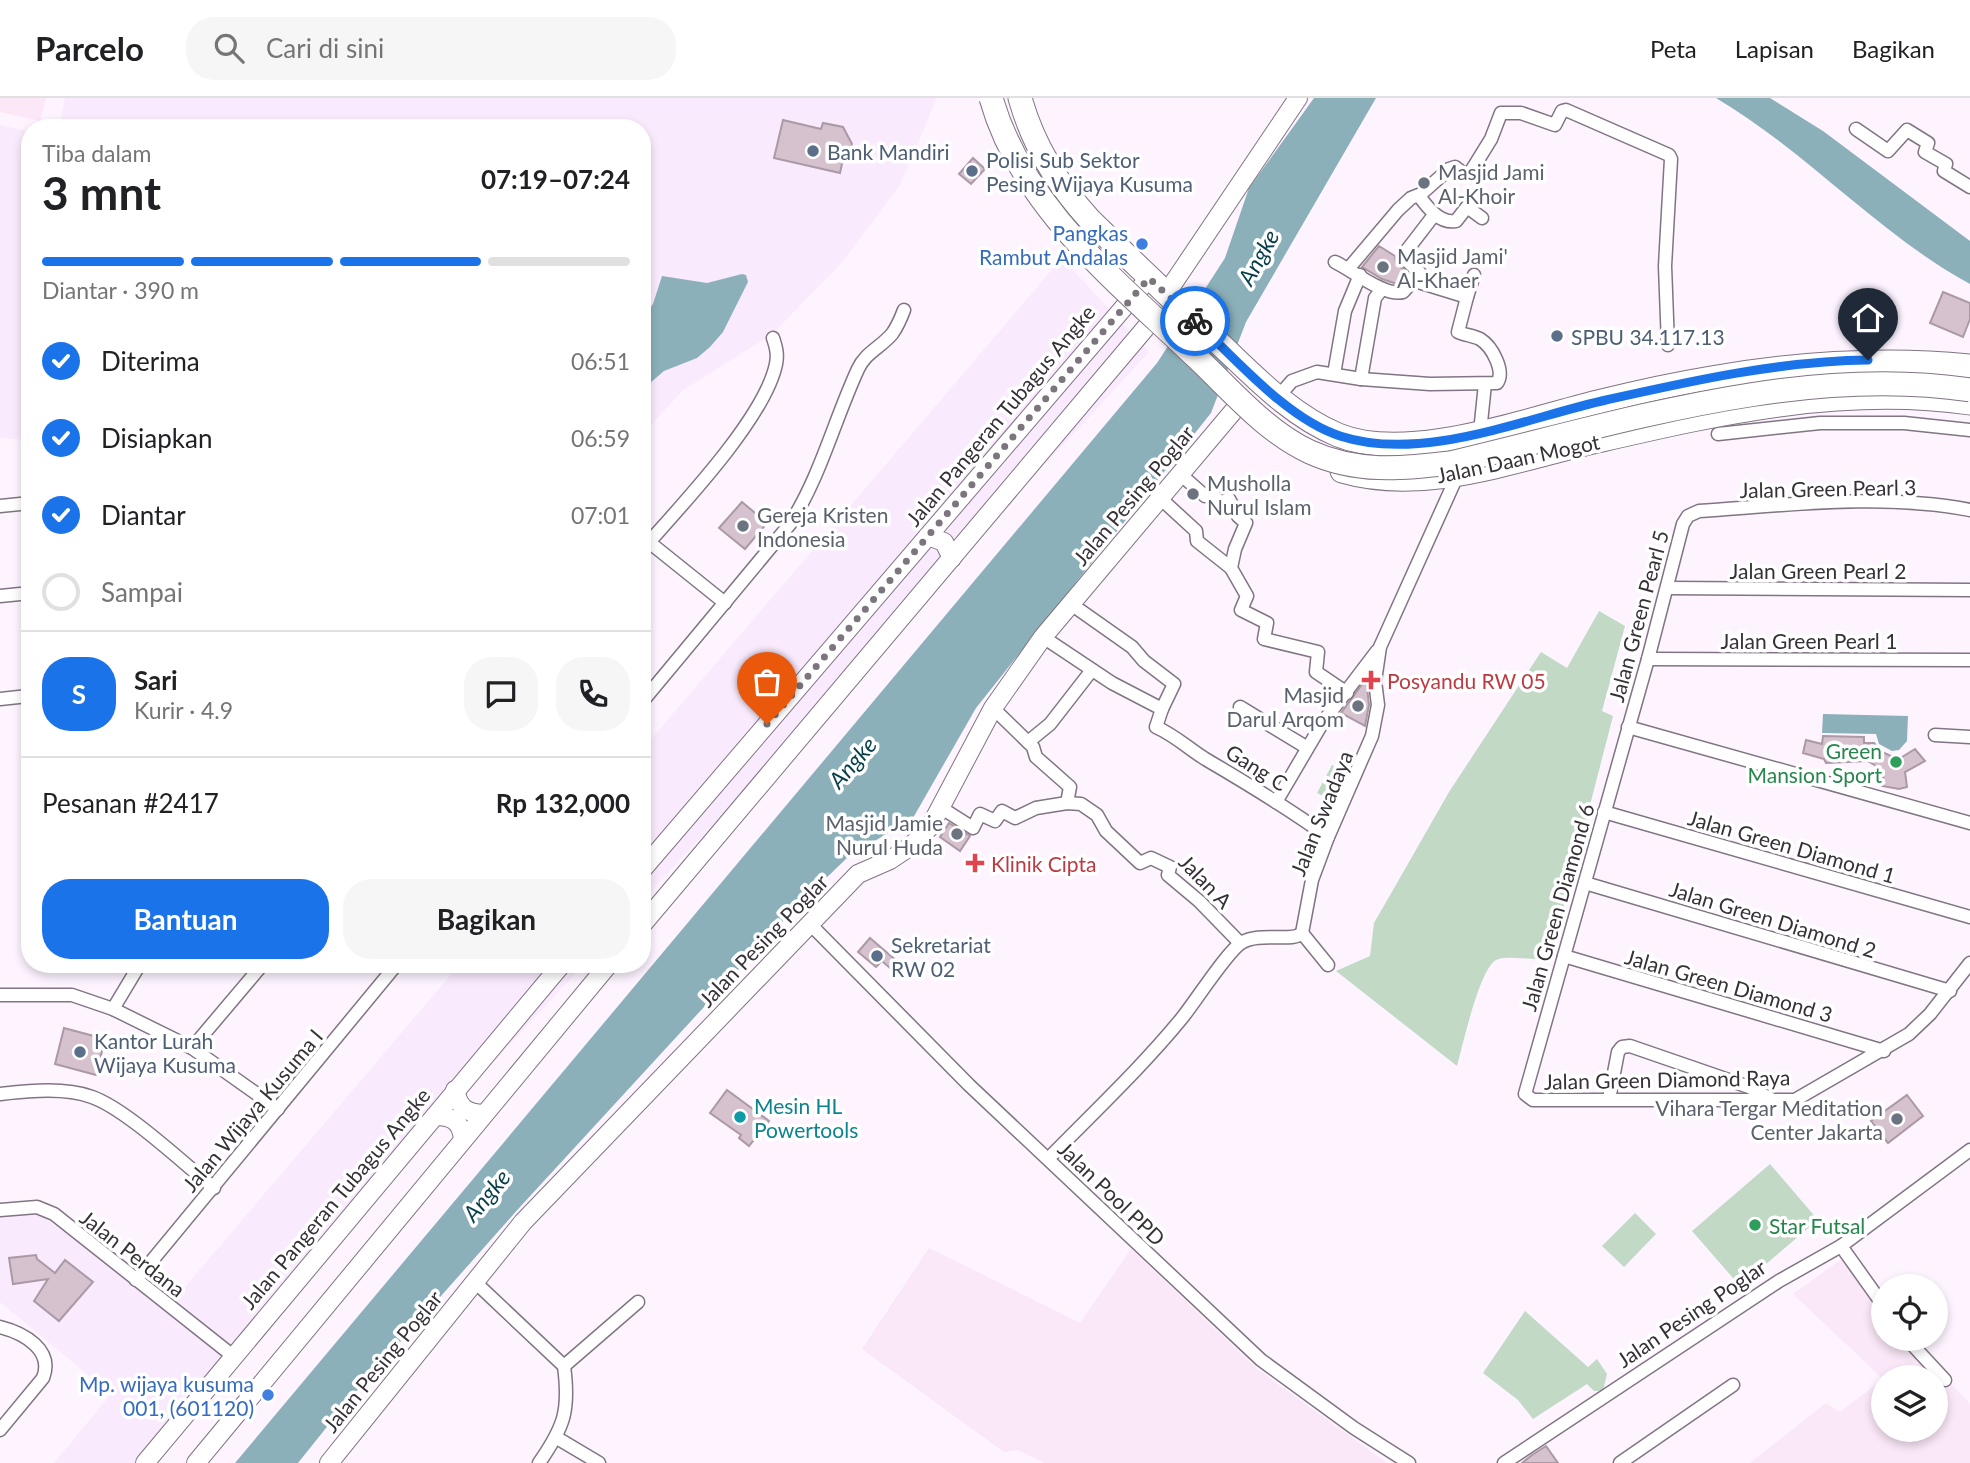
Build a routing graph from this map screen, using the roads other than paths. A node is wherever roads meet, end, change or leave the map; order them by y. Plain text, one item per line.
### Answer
1 (980, 98) edge
2 (991, 98) edge
3 (999, 98) edge
4 (1020, 98) edge
5 (1298, 98) edge
6 (1856, 129) dead end
7 (1970, 187) edge
8 (1419, 196) junction
9 (1434, 215) junction
10 (1482, 218) dead end
11 (1335, 262) dead end
12 (1354, 272) junction
13 (1474, 275) dead end
14 (1149, 278) junction
15 (1415, 281) junction
16 (1382, 289) junction
17 (1467, 297) junction
18 (1172, 299) junction
19 (1125, 303) junction
20 (904, 310) dead end
21 (1155, 331) junction
22 (773, 338) dead end
23 (1668, 345) dead end
24 (1884, 360) junction
25 (1852, 361) junction
26 (1970, 366) edge
27 (1334, 374) junction
28 (1361, 379) junction
29 (1970, 383) edge
30 (1485, 384) junction
31 (1970, 390) edge
32 (1854, 396) junction
33 (1885, 396) junction
34 (1278, 397) junction
35 (1970, 403) edge
36 (1234, 405) junction
37 (1730, 423) junction
38 (1970, 430) edge
39 (1480, 432) junction
40 (1718, 434) dead end
41 (1179, 473) junction
42 (1458, 474) junction
43 (1160, 498) junction
44 (21, 504) edge
45 (0, 506) edge
46 (1970, 510) edge
47 (1688, 516) joint
48 (928, 536) junction
49 (651, 540) edge
50 (651, 550) edge
51 (952, 558) junction
52 (1231, 568) junction
53 (1667, 588) junction
54 (1970, 590) edge
55 (21, 594) edge
56 (0, 596) edge
57 (725, 603) junction
58 (1071, 604) junction
59 (1043, 638) junction
60 (1380, 647) junction
61 (1648, 659) junction
62 (1970, 660) edge
63 (1092, 670) junction
64 (651, 691) edge
65 (1347, 693) junction
66 (21, 697) edge
67 (0, 699) edge
68 (1240, 707) dead end
69 (993, 708) junction
70 (1162, 709) junction
71 (1628, 727) junction
72 (1935, 735) dead end
73 (1970, 737) edge
74 (1028, 742) junction
75 (1307, 747) junction
76 (1276, 802) junction
77 (1067, 803) junction
78 (940, 807) junction
79 (1604, 812) junction
80 (1970, 823) edge
81 (1328, 837) junction
82 (651, 859) edge
83 (1585, 883) junction
84 (651, 914) edge
85 (1970, 917) edge
86 (810, 924) junction
87 (1303, 933) junction
88 (1240, 943) junction
89 (1564, 956) junction
90 (1970, 964) edge
91 (1328, 965) dead end
92 (135, 973) edge
93 (255, 973) edge
94 (390, 973) edge
95 (554, 973) edge
96 (601, 973) edge
97 (1950, 991) junction
98 (0, 995) edge
99 (113, 1009) junction
100 (192, 1048) junction
101 (1884, 1051) junction
102 (455, 1090) junction
103 (0, 1094) edge
104 (1526, 1097) joint
105 (1609, 1100) junction
106 (1773, 1101) junction
107 (278, 1109) junction
108 (483, 1114) junction
109 (435, 1116) junction
110 (463, 1139) junction
111 (1970, 1150) edge
112 (1049, 1158) junction
113 (214, 1188) junction
114 (0, 1210) edge
115 (1841, 1246) junction
116 (136, 1280) junction
117 (475, 1282) junction
118 (1871, 1288) edge
119 (638, 1302) dead end
120 (0, 1327) edge
121 (1918, 1351) edge
122 (233, 1356) junction
123 (1931, 1365) edge
124 (564, 1366) junction
125 (1733, 1385) dead end
126 (0, 1430) edge
127 (557, 1438) junction
128 (1639, 1458) edge
129 (145, 1463) edge
130 (195, 1463) edge
131 (329, 1463) edge
132 (539, 1463) edge
133 (599, 1463) edge
134 (1409, 1463) edge
135 (1504, 1463) edge
136 (1620, 1463) edge

1 - 19 highway, Jalan Daan Mogot
2 - 31 highway, Jalan Daan Mogot, bridge
3 - 29 highway, Jalan Daan Mogot, bridge
4 - 14 highway, Jalan Daan Mogot
5 - 18 main road
6 - 7 street
8 - 9 street
8 - 12 street
8 - 23 street
9 - 10 street
9 - 15 street
11 - 12 street
12 - 16 street
12 - 27 street
13 - 17 street
14 - 18 highway, Jalan Daan Mogot
14 - 19 main road, Jalan Pangeran Tubagus Angke
15 - 16 street
15 - 17 street
16 - 28 street
17 - 30 street
18 - 34 highway, Jalan Daan Mogot
19 - 21 highway, Jalan Daan Mogot
19 - 48 main road, Jalan Pangeran Tubagus Angke
20 - 57 street
21 - 36 highway, Jalan Daan Mogot
21 - 51 main road
22 - 49 street
24 - 25 highway, Jalan Daan Mogot
24 - 26 highway, Jalan Daan Mogot
24 - 33 highway
25 - 32 highway
25 - 39 highway, Jalan Daan Mogot
27 - 28 street
27 - 34 street
28 - 30 street
30 - 39 street
32 - 33 highway, Jalan Daan Mogot
32 - 37 highway, Jalan Daan Mogot
33 - 35 highway, Jalan Daan Mogot
34 - 39 highway, Jalan Daan Mogot
36 - 41 main road, Jalan Pesing Poglar
36 - 42 highway, Jalan Daan Mogot
37 - 38 street
37 - 40 street
37 - 42 highway, Jalan Daan Mogot
41 - 43 main road, Jalan Pesing Poglar
41 - 52 street
42 - 60 street, Jalan Swadaya
43 - 52 street
43 - 58 main road, Jalan Pesing Poglar
44 - 45 street
46 - 47 street, Jalan Green Pearl 3
47 - 53 street, Jalan Green Pearl 5
48 - 51 main road
48 - 82 main road, Jalan Pangeran Tubagus Angke
50 - 57 street
51 - 84 main road
52 - 65 street
53 - 54 street, Jalan Green Pearl 2
53 - 61 street, Jalan Green Pearl 5
55 - 56 street
57 - 64 street
58 - 59 main road, Jalan Pesing Poglar
58 - 70 street
59 - 63 street
59 - 69 main road, Jalan Pesing Poglar
60 - 65 street
60 - 81 street, Jalan Swadaya
61 - 62 street, Jalan Green Pearl 1
61 - 71 street, Jalan Green Pearl 5
63 - 70 street
63 - 74 street
65 - 75 street
66 - 67 street
68 - 75 street
69 - 74 street
69 - 78 main road, Jalan Pesing Poglar
70 - 76 street, Gang C
71 - 79 street, Jalan Green Diamond 6
71 - 80 street
72 - 73 street
74 - 77 street
75 - 76 street
76 - 81 street, Gang C
77 - 78 street
77 - 88 street, Jalan A
78 - 86 main road, Jalan Pesing Poglar
79 - 83 street, Jalan Green Diamond 6
79 - 85 street, Jalan Green Diamond 1
81 - 87 street, Jalan Swadaya
83 - 89 street, Jalan Green Diamond 6
83 - 97 street, Jalan Green Diamond 2
86 - 112 street, Jalan Pool PPD
86 - 117 main road, Jalan Pesing Poglar
87 - 88 street
87 - 91 street
88 - 112 street
89 - 101 street, Jalan Green Diamond 3
89 - 104 street, Jalan Green Diamond 6
90 - 97 street, Jalan Green Diamond Raya
92 - 99 street
93 - 100 street
94 - 107 street, Jalan Wijaya Kusuma I
95 - 102 main road, Jalan Pangeran Tubagus Angke
96 - 108 main road
97 - 101 street, Jalan Green Diamond Raya
98 - 99 street
99 - 100 street
100 - 107 street
101 - 106 street, Jalan Green Diamond Raya
102 - 108 main road
102 - 109 main road, Jalan Pangeran Tubagus Angke
103 - 113 street
104 - 105 street, Jalan Green Diamond Raya
105 - 106 street, Jalan Green Diamond Raya
105 - 106 street
107 - 113 street, Jalan Wijaya Kusuma I
108 - 110 main road
109 - 110 main road
109 - 122 main road, Jalan Pangeran Tubagus Angke
110 - 130 main road
111 - 115 street, Jalan Pesing Poglar
112 - 134 street, Jalan Pool PPD
113 - 116 street, Jalan Wijaya Kusuma I
114 - 116 street, Jalan Perdana
115 - 118 street
115 - 135 street, Jalan Pesing Poglar
116 - 122 street, Jalan Perdana
117 - 124 street
117 - 131 main road, Jalan Pesing Poglar
119 - 124 street
120 - 126 street
121 - 123 street
122 - 129 main road, Jalan Pangeran Tubagus Angke
124 - 127 street
125 - 128 street
127 - 132 street
127 - 133 street
128 - 136 street

